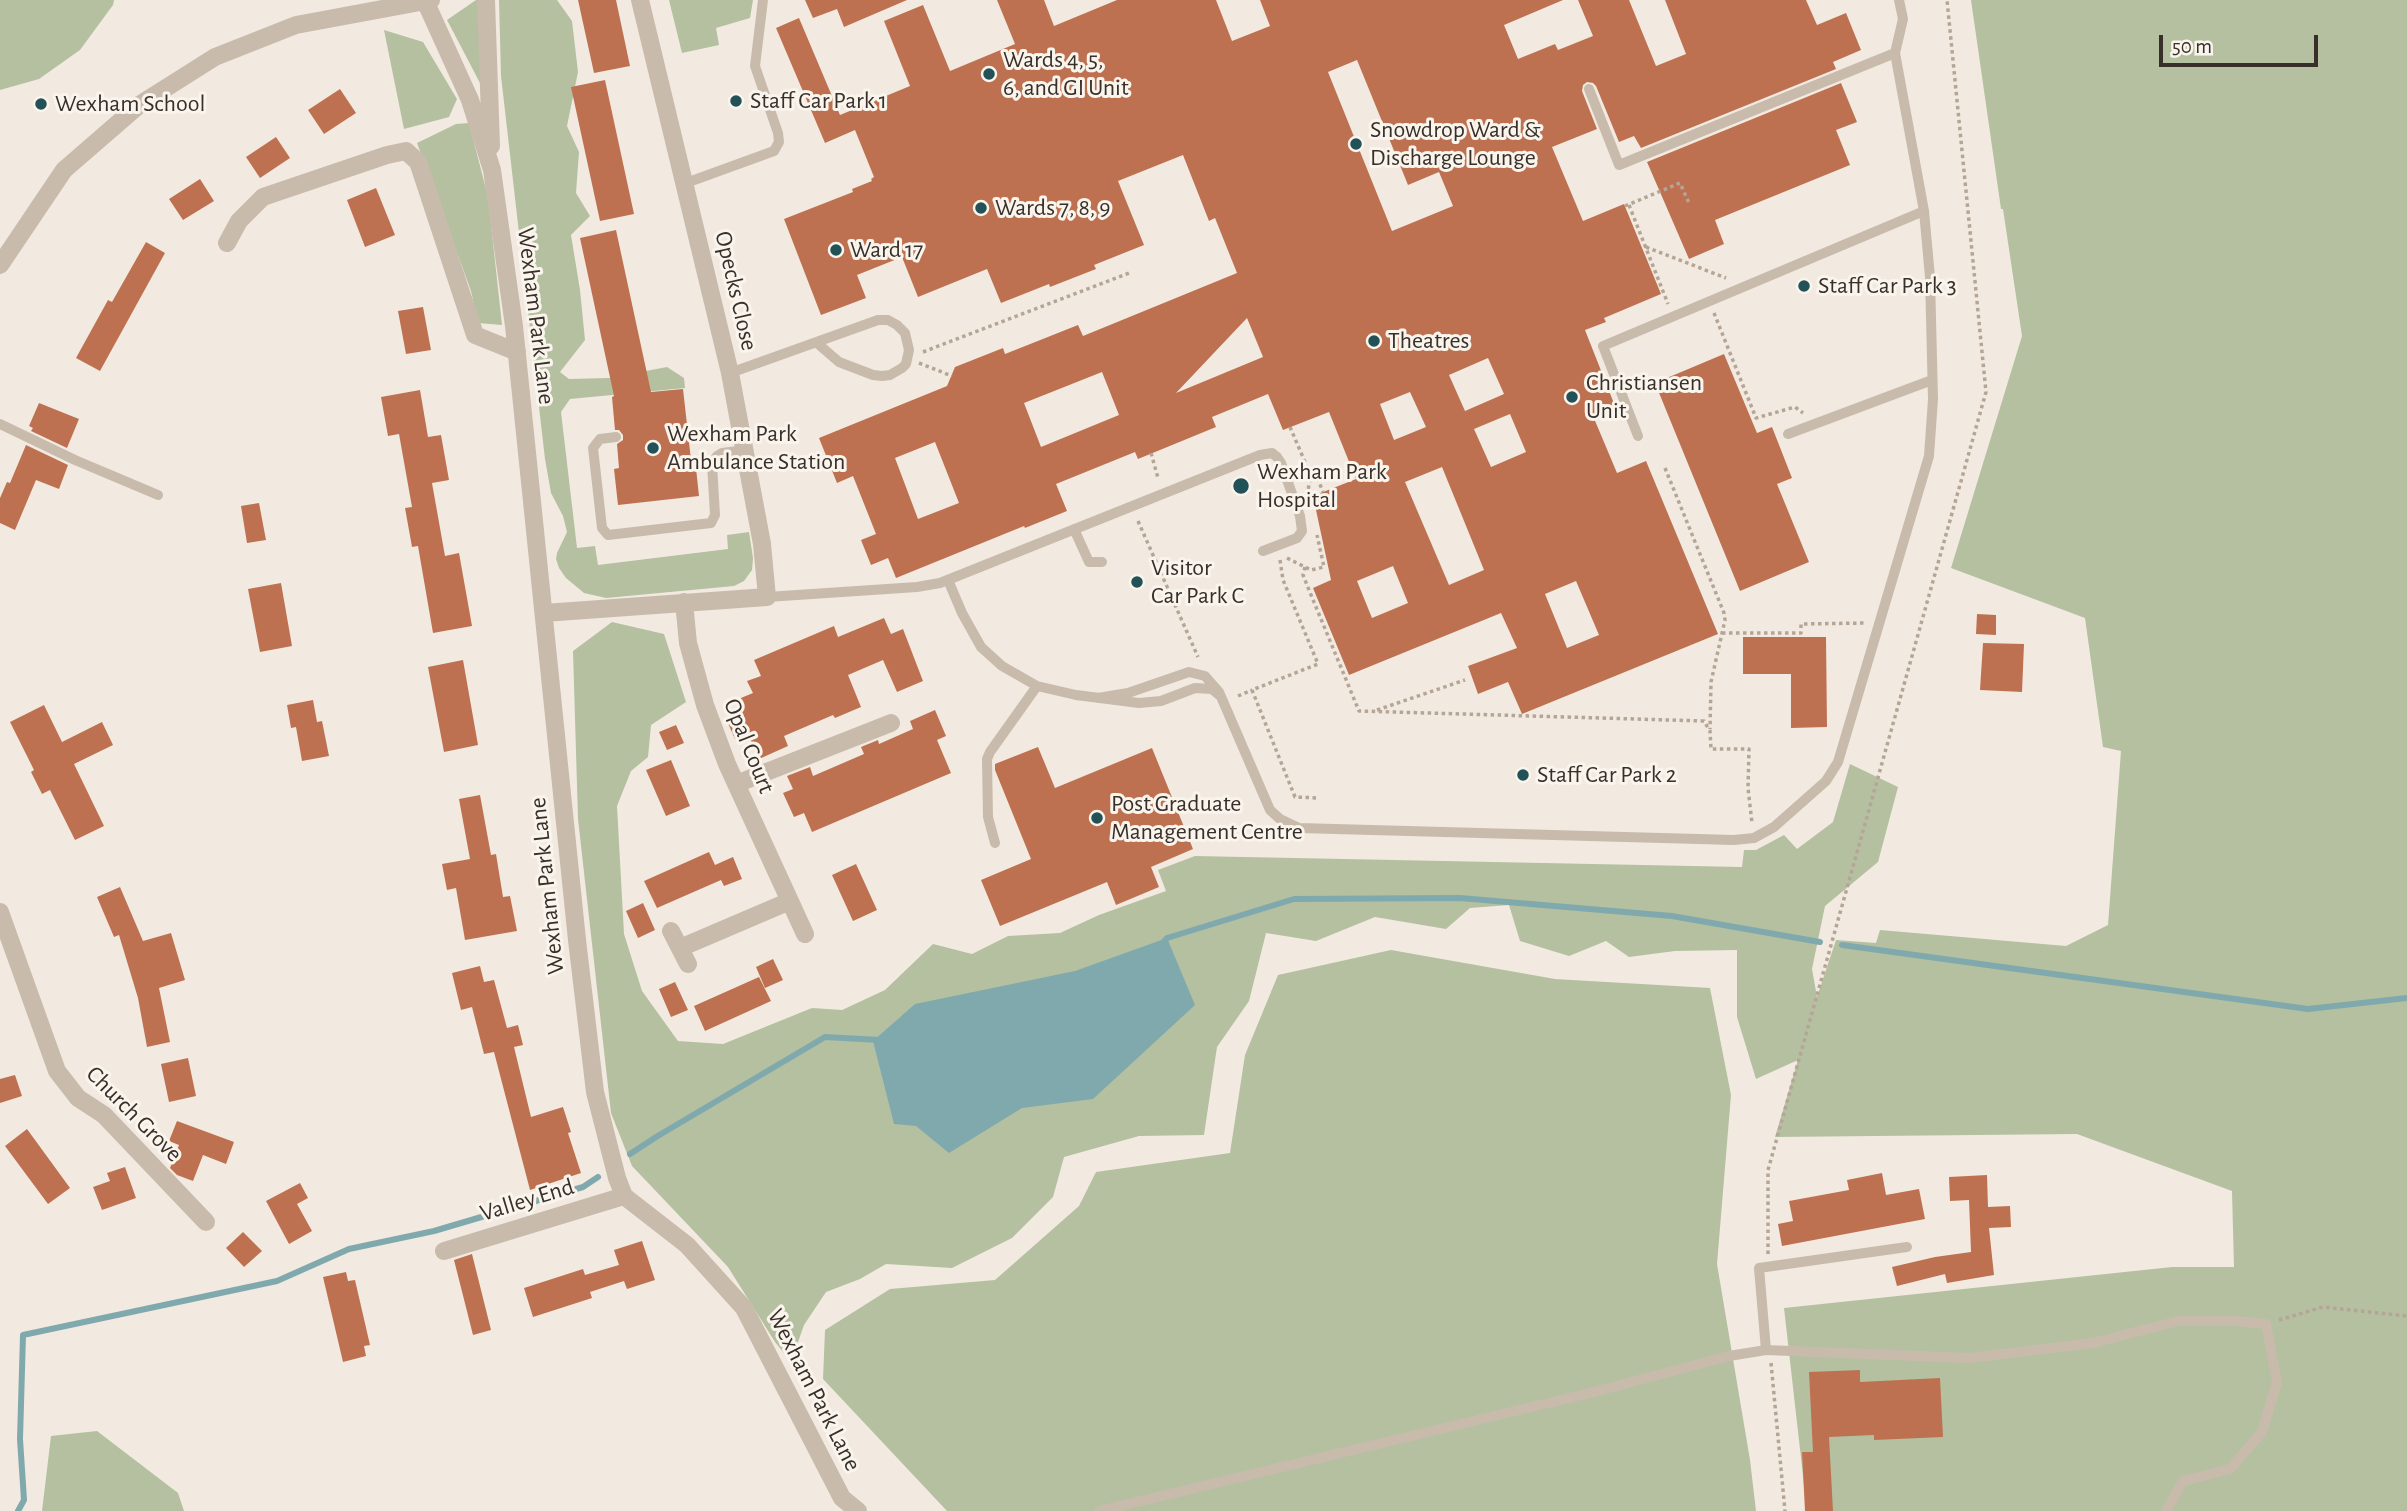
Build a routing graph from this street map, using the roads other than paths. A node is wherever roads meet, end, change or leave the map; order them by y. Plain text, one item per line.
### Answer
1 (486, 0) edge
2 (640, 0) edge
3 (763, 0) edge
4 (1899, 0) edge
5 (429, 1) edge
6 (1895, 52) junction
7 (1589, 89) dead end
8 (492, 170) junction
9 (686, 183) junction
10 (1924, 211) junction
11 (227, 243) dead end
12 (0, 265) edge
13 (817, 343) junction
14 (517, 352) junction
15 (730, 373) junction
16 (1932, 380) junction
17 (0, 424) edge
18 (1788, 434) dead end
19 (616, 436) dead end
20 (1639, 436) dead end
21 (746, 450) junction
22 (158, 495) dead end
23 (1074, 530) junction
24 (1263, 551) dead end
25 (1102, 562) dead end
26 (948, 580) junction
27 (767, 597) junction
28 (684, 602) junction
29 (544, 613) junction
30 (1037, 686) junction
31 (1098, 698) junction
32 (1222, 698) junction
33 (891, 723) dead end
34 (736, 784) junction
35 (995, 843) dead end
36 (790, 901) junction
37 (0, 912) edge
38 (671, 931) dead end
39 (805, 934) dead end
40 (624, 1196) junction
41 (206, 1222) dead end
42 (1908, 1247) dead end
43 (444, 1251) dead end
44 (1768, 1351) junction
45 (858, 1511) edge
46 (1099, 1511) edge
47 (2166, 1511) edge

1 - 8 street, Wexham Park Lane
2 - 9 street, Opecks Close
3 - 9 lane
4 - 6 lane
5 - 8 street, Wexham Park Lane
5 - 12 street
6 - 7 lane
6 - 10 lane
8 - 14 street, Wexham Park Lane
9 - 15 street, Opecks Close
10 - 16 lane
10 - 20 lane
11 - 14 street
13 - 13 lane
13 - 15 lane
14 - 29 street, Wexham Park Lane
15 - 21 street, Opecks Close
16 - 18 lane
16 - 32 lane
17 - 22 lane
19 - 21 lane
21 - 27 street, Opecks Close
23 - 24 lane
23 - 25 lane
23 - 26 lane
26 - 27 lane
26 - 30 lane
27 - 28 street
28 - 29 street
28 - 34 street, Opal Court
29 - 40 street, Wexham Park Lane
30 - 31 lane
30 - 35 lane
31 - 32 lane
31 - 32 lane
33 - 34 street
34 - 36 street, Opal Court
36 - 38 street
36 - 39 street, Opal Court
37 - 41 street, Church Grove
40 - 43 street, Valley End
40 - 45 street, Wexham Park Lane
42 - 44 lane
44 - 46 lane
44 - 47 lane

